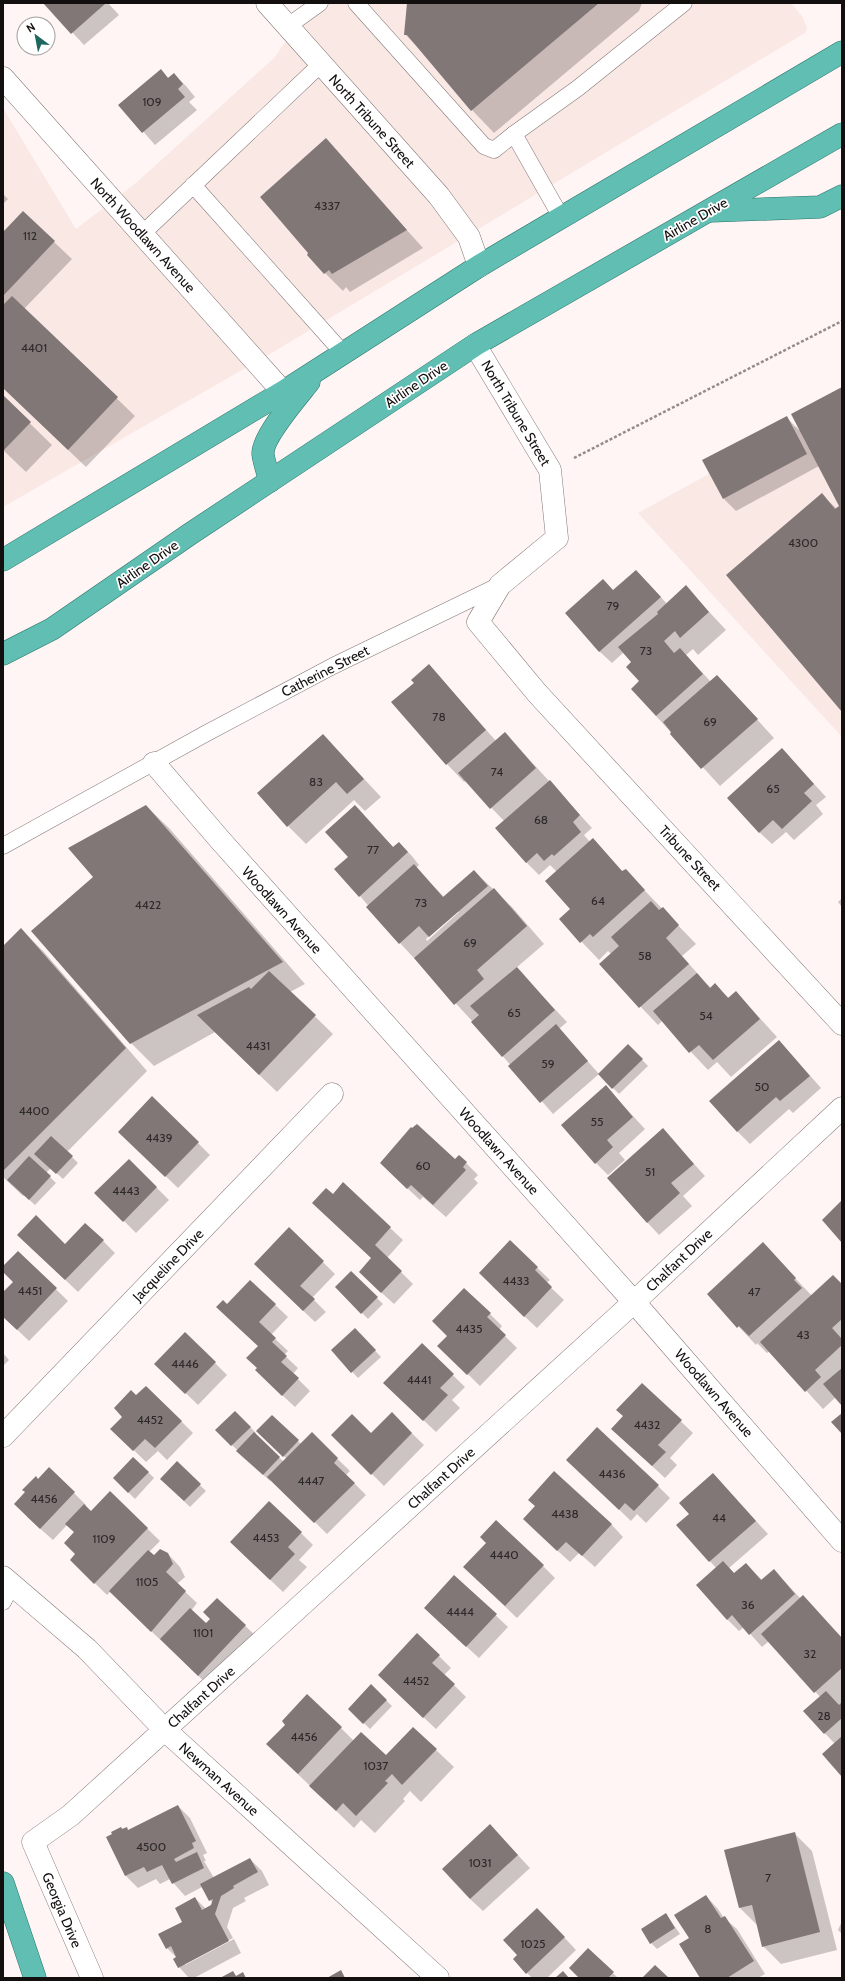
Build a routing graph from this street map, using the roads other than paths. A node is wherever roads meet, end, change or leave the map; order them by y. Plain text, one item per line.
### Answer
1 (267, 3) edge
2 (320, 3) edge
3 (356, 3) edge
4 (684, 3) edge
5 (288, 26) junction
6 (842, 52) edge
7 (321, 64) junction
8 (3, 78) edge
9 (514, 134) junction
10 (842, 134) edge
11 (193, 185) junction
12 (842, 196) edge
13 (708, 211) junction
14 (561, 217) junction
15 (142, 234) junction
16 (478, 266) junction
17 (475, 345) junction
18 (343, 353) junction
19 (322, 367) junction
20 (283, 392) junction
21 (270, 481) junction
22 (3, 560) edge
23 (500, 585) junction
24 (3, 654) edge
25 (537, 693) joint
26 (154, 763) junction
27 (3, 846) edge
28 (842, 1024) edge
29 (332, 1094) dead end
30 (842, 1108) edge
31 (634, 1302) junction
32 (3, 1436) edge
33 (842, 1541) edge
34 (6, 1588) edge
35 (165, 1730) junction
36 (33, 1842) joint
37 (3, 1883) edge
38 (35, 1978) edge
39 (92, 1978) edge
40 (438, 1978) edge

1 - 5 street, North Tribune Street
2 - 5 lane
3 - 9 lane
4 - 9 lane
5 - 7 street, North Tribune Street
6 - 14 highway
7 - 11 lane
7 - 16 street, North Tribune Street
8 - 15 street, North Woodlawn Avenue
9 - 14 lane
10 - 13 highway, Airline Drive
11 - 15 lane
11 - 18 lane
12 - 13 highway
13 - 17 highway, Airline Drive
14 - 16 highway
15 - 20 street, North Woodlawn Avenue
16 - 18 highway
17 - 21 highway, Airline Drive
17 - 23 street, North Tribune Street
18 - 19 highway
19 - 20 highway
19 - 21 highway
20 - 22 highway
21 - 24 highway, Airline Drive
23 - 25 street, North Tribune Street
23 - 26 lane, Catherine Street
25 - 28 street, Tribune Street
26 - 27 lane, Catherine Street
26 - 31 street, Woodlawn Avenue
29 - 32 street, Jacqueline Drive
30 - 31 street, Chalfant Drive
31 - 33 street, Woodlawn Avenue
31 - 35 street, Chalfant Drive
34 - 35 street, Newman Avenue
35 - 36 street, Chalfant Drive
35 - 40 street, Newman Avenue
36 - 39 street, Georgia Drive
37 - 38 highway

